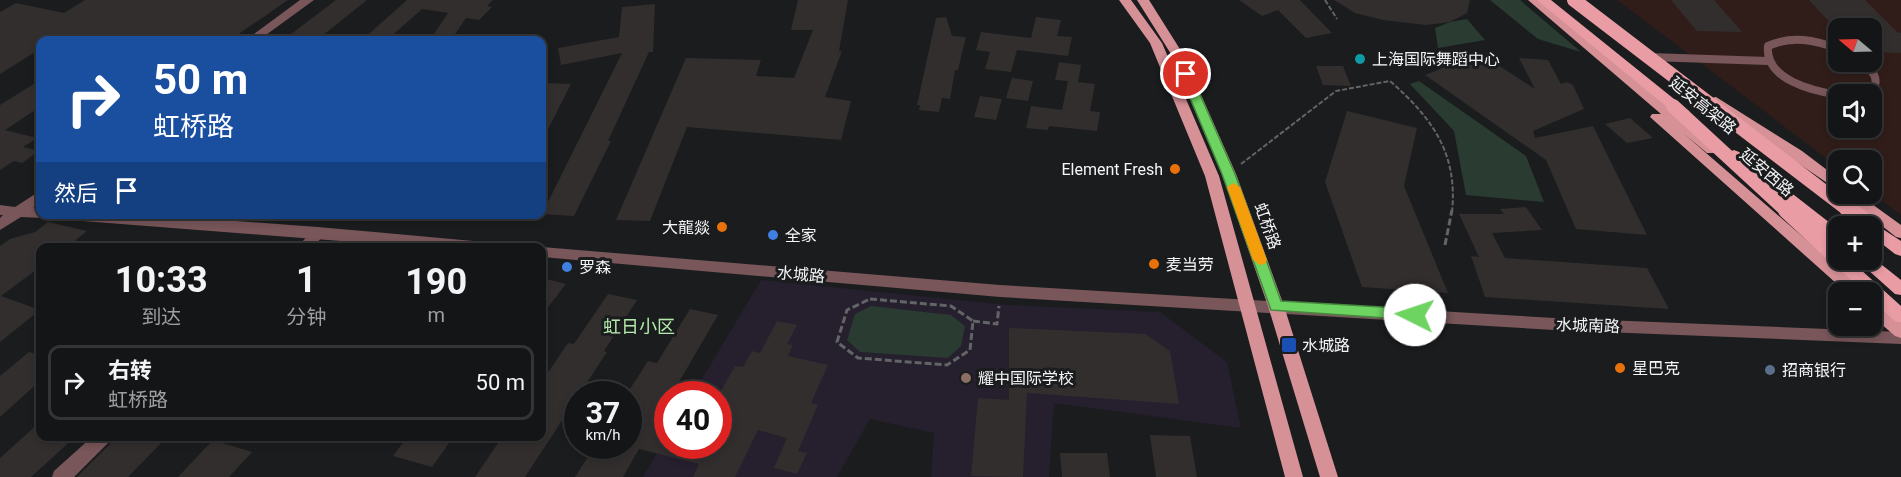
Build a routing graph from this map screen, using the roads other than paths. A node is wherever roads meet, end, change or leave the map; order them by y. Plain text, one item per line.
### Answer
1 (308, 0) edge
2 (1125, 0) edge
3 (1143, 0) edge
4 (1534, 0) edge
5 (1543, 0) edge
6 (1576, 0) edge
7 (258, 36) edge
8 (1584, 42) junction
9 (1828, 46) edge
10 (1648, 57) junction
11 (1768, 61) junction
12 (1828, 92) edge
13 (1673, 106) junction
14 (1828, 178) edge
15 (36, 199) edge
16 (1862, 204) edge
17 (0, 210) edge
18 (18, 213) junction
19 (36, 214) edge
20 (1851, 216) edge
21 (1857, 216) edge
22 (123, 219) edge
23 (0, 225) edge
24 (1828, 230) edge
25 (319, 232) junction
26 (1901, 233) edge
27 (1882, 235) edge
28 (1882, 241) edge
29 (309, 243) edge
30 (440, 243) edge
31 (1828, 247) edge
32 (1828, 248) edge
33 (1901, 250) edge
34 (546, 252) edge
35 (1901, 256) edge
36 (1853, 270) edge
37 (1855, 270) edge
38 (1877, 270) edge
39 (1845, 282) edge
40 (1901, 289) edge
41 (1246, 305) junction
42 (1276, 306) junction
43 (1901, 307) edge
44 (1901, 315) edge
45 (1882, 316) edge
46 (1901, 332) edge
47 (1901, 338) edge
48 (101, 441) edge
49 (61, 477) edge
50 (1294, 477) edge
51 (1329, 477) edge

1 - 7 street
2 - 41 main road
3 - 42 main road, 虹桥路
4 - 8 main road, 延安西路
5 - 13 highway, 延安高架路
6 - 10 main road, 延安西路
6 - 21 highway, 延安高架路, bridge
8 - 32 main road, 延安西路
8 - 39 main road
9 - 11 lane
10 - 11 lane
10 - 14 main road
10 - 20 main road, 延安西路
11 - 12 lane
13 - 24 highway, 延安高架路, bridge
13 - 31 highway, bridge
15 - 18 street
16 - 26 main road
17 - 18 street
18 - 19 street
18 - 23 street
22 - 25 street
25 - 29 street
25 - 30 street
27 - 33 highway, 延安高架路
28 - 35 main road
34 - 41 street, 水城路
36 - 44 highway
37 - 43 main road, 延安西路
38 - 40 highway
41 - 42 street, 水城路
41 - 50 main road
42 - 47 street, 水城南路
42 - 51 main road, 虹桥路
45 - 46 main road
48 - 49 street

